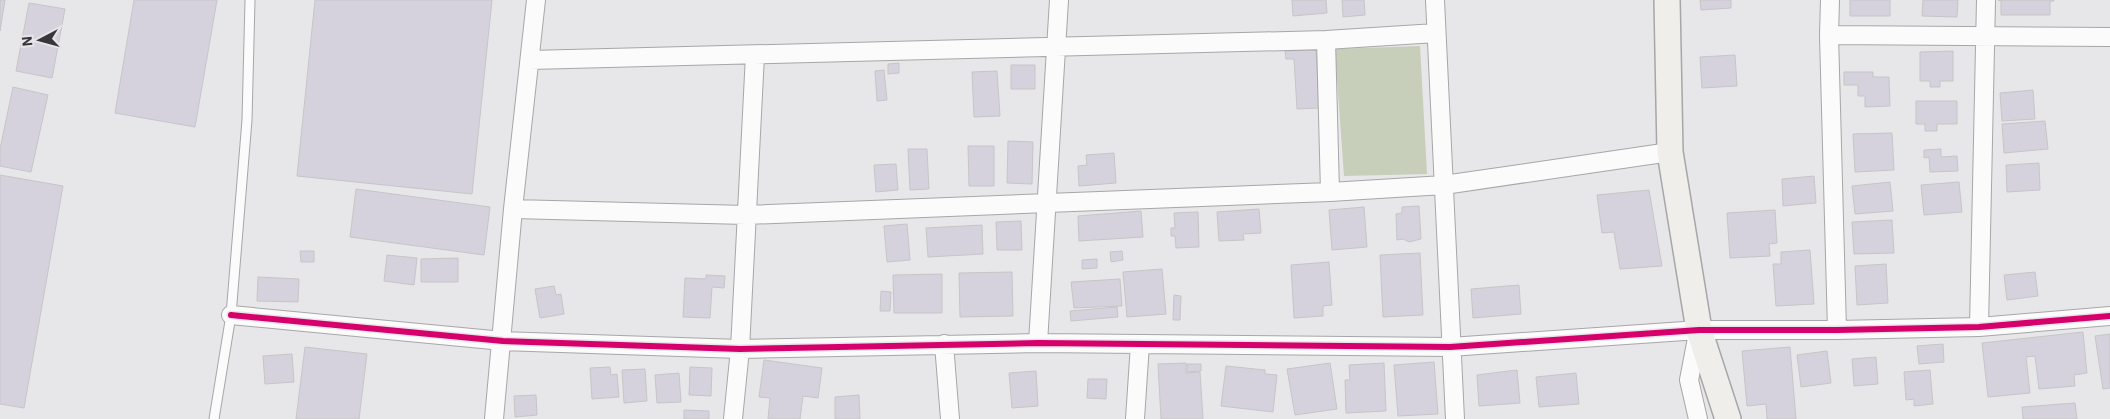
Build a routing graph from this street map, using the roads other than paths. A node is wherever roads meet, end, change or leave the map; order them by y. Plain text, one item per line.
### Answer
1 (250, 0) edge
2 (536, 0) edge
3 (1059, 0) edge
4 (1435, 0) edge
5 (1667, 0) edge
6 (1830, 0) edge
7 (1986, 0) edge
8 (1436, 33) junction
9 (1830, 35) junction
10 (1986, 36) junction
11 (2110, 37) edge
12 (1326, 40) junction
13 (1055, 47) junction
14 (755, 55) junction
15 (530, 60) junction
16 (1670, 152) junction
17 (1444, 185) junction
18 (1330, 192) junction
19 (1046, 205) junction
20 (513, 209) junction
21 (746, 215) junction
22 (231, 315) junction
23 (2110, 316) edge
24 (1979, 327) junction
25 (1699, 330) junction
26 (1837, 330) junction
27 (503, 341) junction
28 (1038, 343) junction
29 (944, 344) junction
30 (1140, 344) junction
31 (1450, 347) junction
32 (740, 349) junction
33 (214, 419) edge
34 (494, 419) edge
35 (732, 419) edge
36 (950, 419) edge
37 (1135, 419) edge
38 (1455, 419) edge
39 (1698, 419) edge
40 (1728, 419) edge

1 - 22 lane
2 - 15 street
3 - 13 street
4 - 8 street
5 - 16 street
6 - 9 street
7 - 10 street
8 - 12 street
8 - 17 street
9 - 10 street
9 - 26 street
10 - 11 street
10 - 24 street
12 - 13 street
12 - 18 street
13 - 14 street
13 - 19 street
14 - 15 street
14 - 21 street
15 - 20 street
16 - 17 street
16 - 25 street
17 - 18 street
17 - 31 street
18 - 19 street
19 - 21 street
19 - 28 street
20 - 21 street
20 - 27 street
21 - 32 street
22 - 27 street
22 - 33 lane
23 - 24 street
24 - 26 street
25 - 26 street
25 - 31 street
25 - 39 street
25 - 40 street
27 - 32 street
27 - 34 street
28 - 29 street
28 - 30 street
29 - 32 street
29 - 36 street
30 - 31 street
30 - 37 street
31 - 38 street
32 - 35 street

